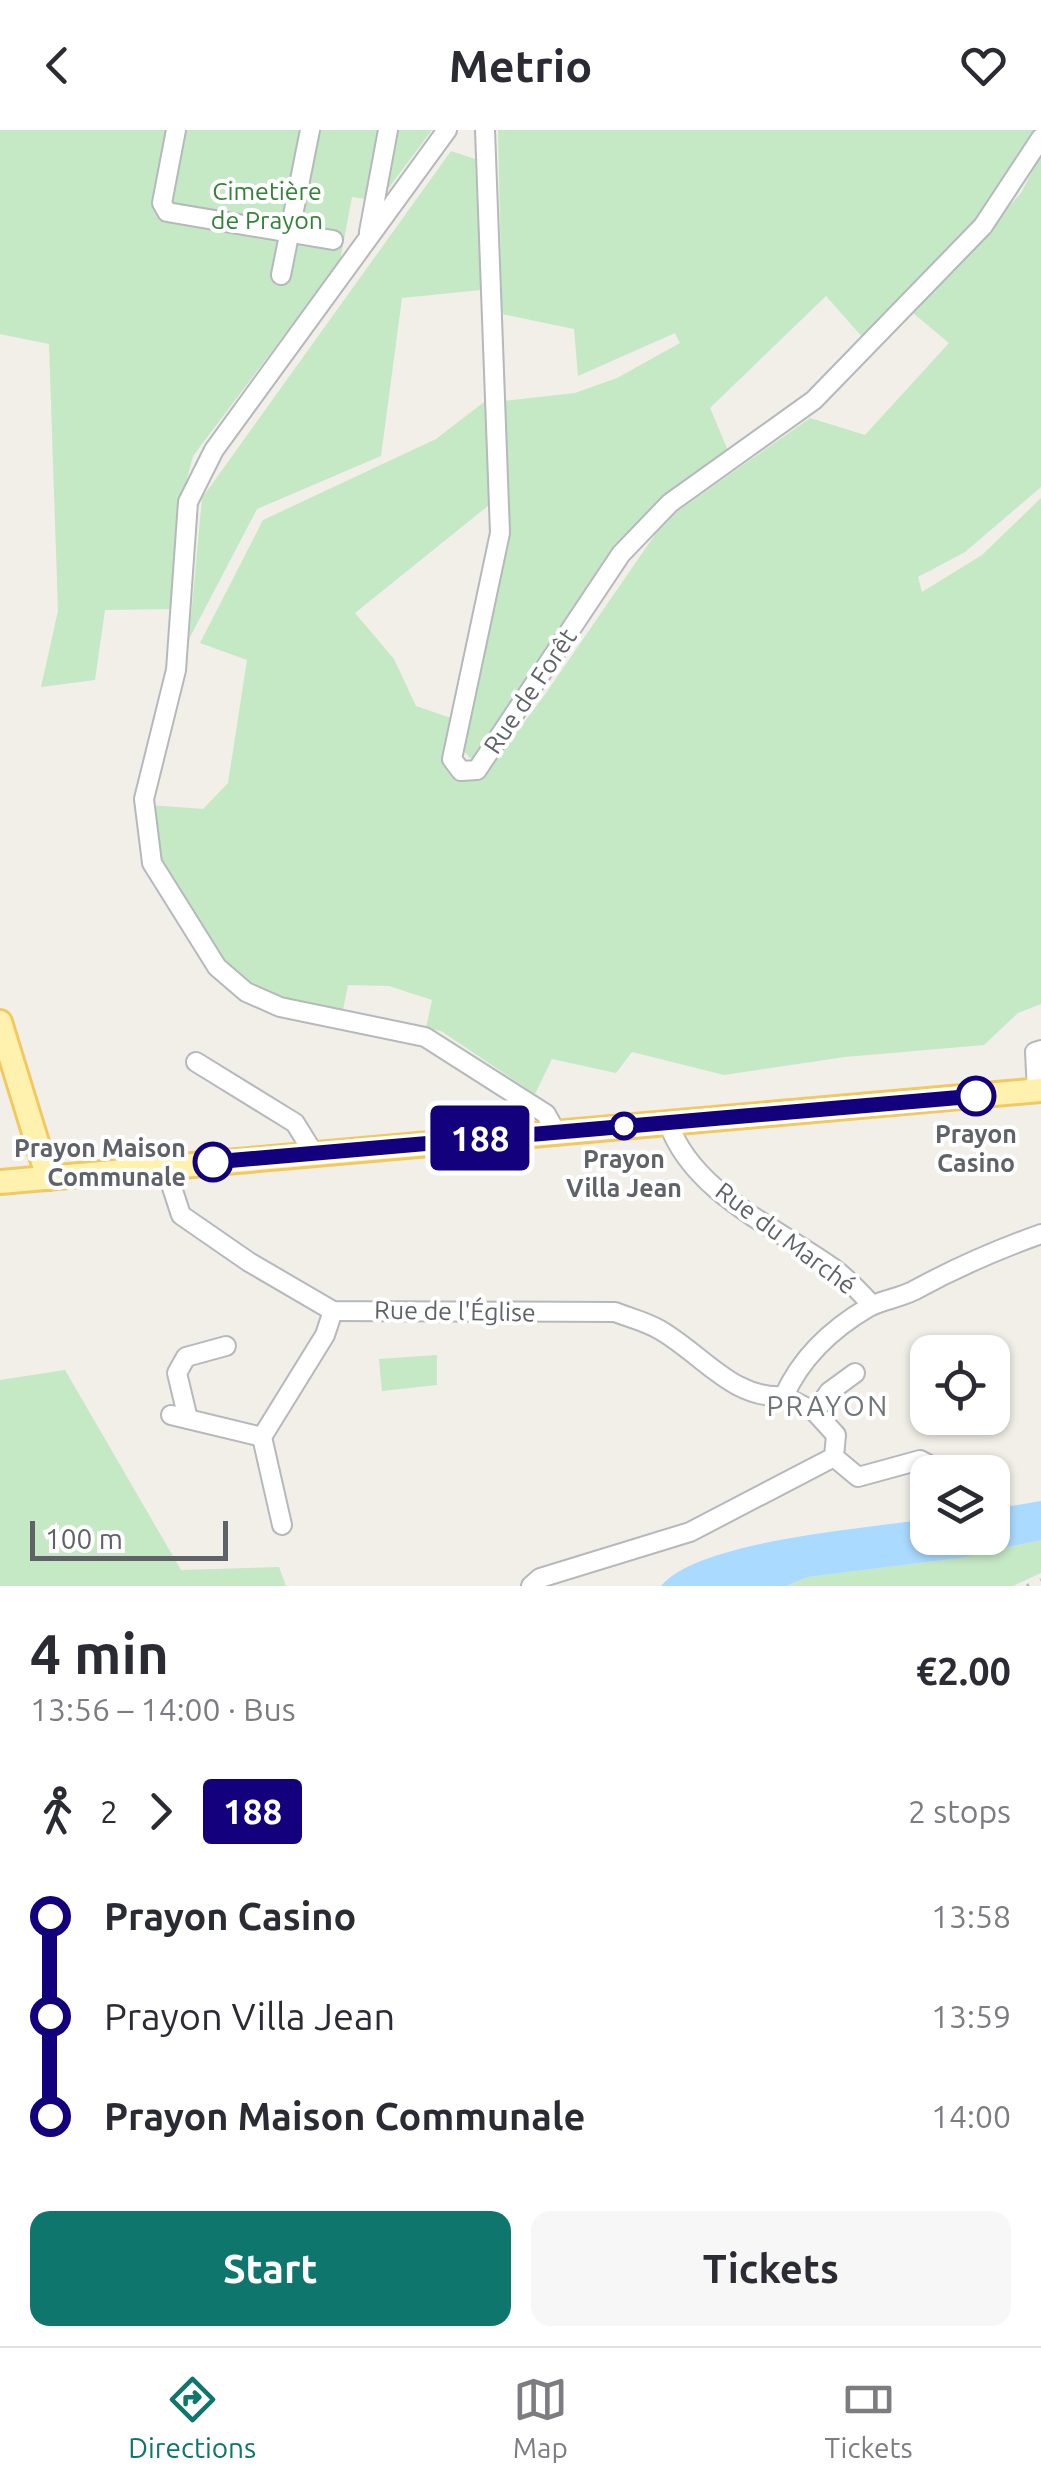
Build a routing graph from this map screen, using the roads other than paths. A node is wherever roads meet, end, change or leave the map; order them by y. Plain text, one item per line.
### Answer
1 (176, 130) edge
2 (310, 130) edge
3 (388, 130) edge
4 (447, 130) edge
5 (485, 130) edge
6 (1041, 138) edge
7 (289, 232) junction
8 (368, 238) junction
9 (333, 240) dead end
10 (282, 275) dead end
11 (0, 1022) edge
12 (1041, 1050) edge
13 (196, 1062) dead end
14 (1039, 1091) edge
15 (668, 1122) junction
16 (556, 1132) junction
17 (313, 1152) junction
18 (165, 1166) junction
19 (48, 1178) junction
20 (0, 1182) edge
21 (1041, 1234) edge
22 (867, 1308) junction
23 (332, 1310) junction
24 (226, 1346) dead end
25 (855, 1373) dead end
26 (784, 1396) junction
27 (814, 1412) junction
28 (262, 1437) junction
29 (834, 1457) junction
30 (910, 1463) edge
31 (282, 1525) dead end
32 (531, 1586) edge

1 - 7 street
2 - 7 street
3 - 8 street
4 - 8 street
5 - 6 street, Rue de Forêt
7 - 9 street
7 - 10 street
8 - 16 street
11 - 19 main road
12 - 14 street
13 - 17 street
14 - 15 main road
15 - 16 main road
15 - 22 street, Rue du Marché
16 - 17 main road
17 - 18 main road
18 - 19 main road
18 - 23 street, Rue de l'Église
19 - 20 main road
21 - 22 street
22 - 26 street
23 - 26 street, Rue de l'Église
23 - 28 street
24 - 28 street
25 - 27 street
26 - 27 street, Rue de l'Église
27 - 29 street
28 - 31 street
29 - 30 street
29 - 32 street

